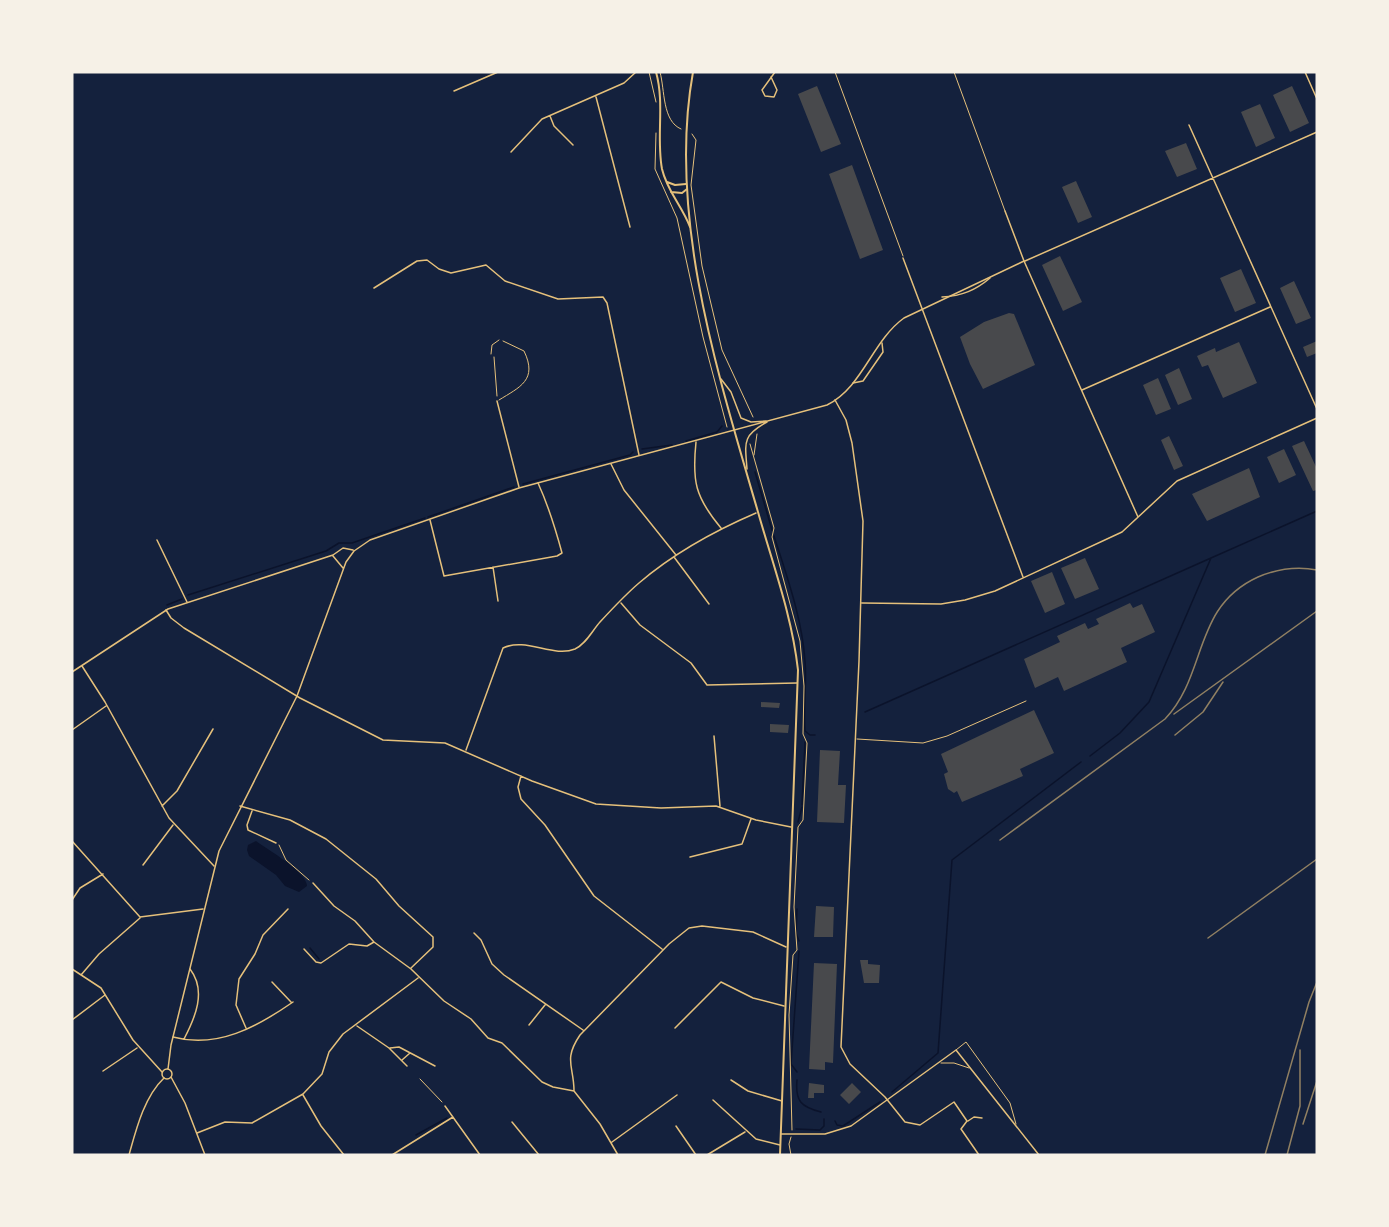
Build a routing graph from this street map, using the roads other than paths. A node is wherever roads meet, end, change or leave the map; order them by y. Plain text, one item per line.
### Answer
1 (498, 72) edge
2 (636, 72) edge
3 (656, 72) edge
4 (693, 72) edge
5 (775, 72) edge
6 (835, 72) edge
7 (954, 72) edge
8 (1305, 72) edge
9 (771, 77) junction
10 (454, 92) dead end
11 (596, 96) junction
12 (1317, 99) edge
13 (550, 116) junction
14 (1189, 125) dead end
15 (1317, 132) edge
16 (573, 146) dead end
17 (511, 152) dead end
18 (1214, 178) junction
19 (665, 181) junction
20 (686, 184) junction
21 (687, 189) junction
22 (671, 192) junction
23 (1005, 211) joint
24 (630, 227) dead end
25 (692, 232) junction
26 (903, 258) joint
27 (1024, 261) junction
28 (997, 272) junction
29 (374, 288) dead end
30 (942, 297) junction
31 (1271, 306) junction
32 (923, 307) junction
33 (503, 341) road end
34 (882, 343) junction
35 (719, 377) junction
36 (852, 384) junction
37 (1082, 390) junction
38 (835, 400) junction
39 (497, 401) joint
40 (1317, 409) edge
41 (1317, 418) edge
42 (770, 421) junction
43 (735, 430) junction
44 (696, 441) junction
45 (639, 456) junction
46 (611, 463) junction
47 (747, 473) junction
48 (538, 483) junction
49 (519, 488) junction
50 (758, 512) junction
51 (1139, 518) junction
52 (429, 519) junction
53 (722, 528) junction
54 (157, 540) dead end
55 (354, 551) junction
56 (333, 555) junction
57 (675, 556) junction
58 (493, 566) junction
59 (344, 569) junction
60 (1023, 578) junction
61 (498, 601) dead end
62 (187, 602) junction
63 (620, 602) junction
64 (861, 602) junction
65 (710, 604) dead end
66 (165, 610) junction
67 (81, 665) junction
68 (72, 672) edge
69 (798, 682) junction
70 (297, 696) junction
71 (1026, 701) dead end
72 (106, 705) junction
73 (213, 729) dead end
74 (72, 730) edge
75 (714, 736) dead end
76 (855, 738) junction
77 (466, 751) junction
78 (521, 776) junction
79 (161, 806) junction
80 (240, 806) junction
81 (720, 807) junction
82 (252, 810) junction
83 (751, 819) junction
84 (173, 825) junction
85 (792, 827) junction
86 (72, 841) edge
87 (276, 843) road end
88 (690, 857) dead end
89 (143, 865) dead end
90 (214, 867) junction
91 (103, 874) junction
92 (313, 883) road end
93 (72, 900) edge
94 (204, 909) junction
95 (288, 909) dead end
96 (140, 917) junction
97 (474, 933) dead end
98 (374, 942) junction
99 (787, 947) junction
100 (304, 949) dead end
101 (663, 950) junction
102 (72, 969) edge
103 (190, 969) junction
104 (411, 969) junction
105 (81, 975) junction
106 (418, 978) junction
107 (272, 982) dead end
108 (105, 994) junction
109 (545, 1004) junction
110 (785, 1006) junction
111 (72, 1020) edge
112 (529, 1025) dead end
113 (357, 1026) junction
114 (246, 1028) junction
115 (675, 1028) dead end
116 (584, 1030) junction
117 (173, 1037) junction
118 (184, 1040) junction
119 (138, 1047) junction
120 (390, 1048) junction
121 (956, 1050) junction
122 (410, 1053) junction
123 (401, 1060) junction
124 (939, 1063) junction
125 (407, 1066) dead end
126 (435, 1066) dead end
127 (969, 1068) junction
128 (168, 1069) junction
129 (103, 1071) dead end
130 (162, 1072) junction
131 (171, 1077) junction
132 (164, 1078) junction
133 (731, 1080) dead end
134 (574, 1091) junction
135 (303, 1094) junction
136 (677, 1095) dead end
137 (713, 1100) dead end
138 (783, 1101) junction
139 (888, 1101) junction
140 (445, 1106) road end
141 (453, 1118) junction
142 (982, 1118) dead end
143 (968, 1121) junction
144 (512, 1122) dead end
145 (676, 1126) dead end
146 (1018, 1131) junction
147 (746, 1132) junction
148 (197, 1133) junction
149 (782, 1134) junction
150 (611, 1142) junction
151 (781, 1145) junction
152 (129, 1155) edge
153 (205, 1155) edge
154 (344, 1155) edge
155 (392, 1155) edge
156 (480, 1155) edge
157 (539, 1155) edge
158 (618, 1155) edge
159 (696, 1155) edge
160 (707, 1155) edge
161 (780, 1155) edge
162 (979, 1155) edge
163 (1039, 1155) edge

1 - 10 street
2 - 11 street
3 - 19 main road
4 - 20 main road
5 - 9 street
6 - 26 lane
7 - 23 lane
8 - 12 street
9 - 9 street
11 - 13 street
11 - 24 street
13 - 16 street
13 - 17 street
14 - 18 street
15 - 18 street
18 - 27 street
18 - 31 street
19 - 20 main road
19 - 22 main road
20 - 21 main road
21 - 22 main road
21 - 25 main road
22 - 25 main road
23 - 27 street
25 - 35 main road
26 - 32 street
27 - 28 street
27 - 37 street
28 - 30 street
28 - 30 street
29 - 45 street
30 - 32 street
31 - 37 street
31 - 40 street
32 - 34 street
32 - 60 street
33 - 39 lane
34 - 36 street
34 - 36 street
35 - 42 street
35 - 43 main road
36 - 38 street
37 - 51 street
38 - 42 street
38 - 64 street
39 - 49 street
41 - 51 street
42 - 43 street
42 - 47 street
43 - 44 street
43 - 47 main road
44 - 45 street
44 - 53 street
45 - 46 street
46 - 48 street
46 - 57 street
47 - 50 main road
48 - 49 street
48 - 58 street
49 - 52 street
50 - 53 street
50 - 69 main road
51 - 60 street
52 - 55 street
52 - 58 street
53 - 57 street
54 - 62 street
55 - 56 street
55 - 59 street
56 - 59 street
56 - 62 street
57 - 63 street
57 - 65 street
58 - 61 street
59 - 70 street
60 - 64 street
62 - 66 street
63 - 69 street
63 - 77 street
64 - 76 street
66 - 67 street
66 - 70 street
67 - 68 street
67 - 72 street
69 - 85 main road
70 - 77 street
70 - 80 street
71 - 76 lane
72 - 74 street
72 - 79 street
73 - 79 street
75 - 81 street
76 - 139 street
77 - 78 street
78 - 81 street
78 - 101 street
79 - 84 street
80 - 82 street
80 - 90 street
81 - 83 street
82 - 87 street
82 - 104 street
83 - 85 street
83 - 88 street
84 - 89 street
84 - 90 street
85 - 99 main road
86 - 91 street
90 - 94 street
91 - 93 street
91 - 96 street
92 - 98 street
94 - 96 street
94 - 103 street
95 - 114 street
96 - 105 street
97 - 109 street
98 - 100 street
98 - 104 street
99 - 101 street
99 - 110 main road
101 - 116 street
102 - 105 street
103 - 117 street
103 - 118 street
104 - 106 street
105 - 108 street
106 - 113 street
106 - 134 street
107 - 114 street
108 - 111 street
108 - 119 street
109 - 112 street
109 - 116 street
110 - 115 street
110 - 138 main road
113 - 120 street
113 - 135 street
114 - 118 street
116 - 134 street
117 - 118 street
117 - 128 street
119 - 129 street
119 - 130 street
120 - 122 street
120 - 123 street
121 - 124 street
121 - 127 street
121 - 146 lane
122 - 123 street
122 - 126 street
123 - 125 street
124 - 127 lane
124 - 139 street
127 - 146 street
128 - 130 street
128 - 131 street
130 - 132 street
131 - 132 street
131 - 148 street
132 - 152 street
133 - 138 street
134 - 150 street
135 - 148 street
135 - 154 street
136 - 150 street
137 - 147 street
138 - 149 main road
139 - 143 street
139 - 149 street
140 - 141 street
141 - 155 street
141 - 156 street
142 - 143 street
143 - 162 street
144 - 157 street
145 - 159 street
146 - 163 street
147 - 151 street
147 - 160 street
148 - 153 street
149 - 151 main road
150 - 158 street
151 - 161 main road

